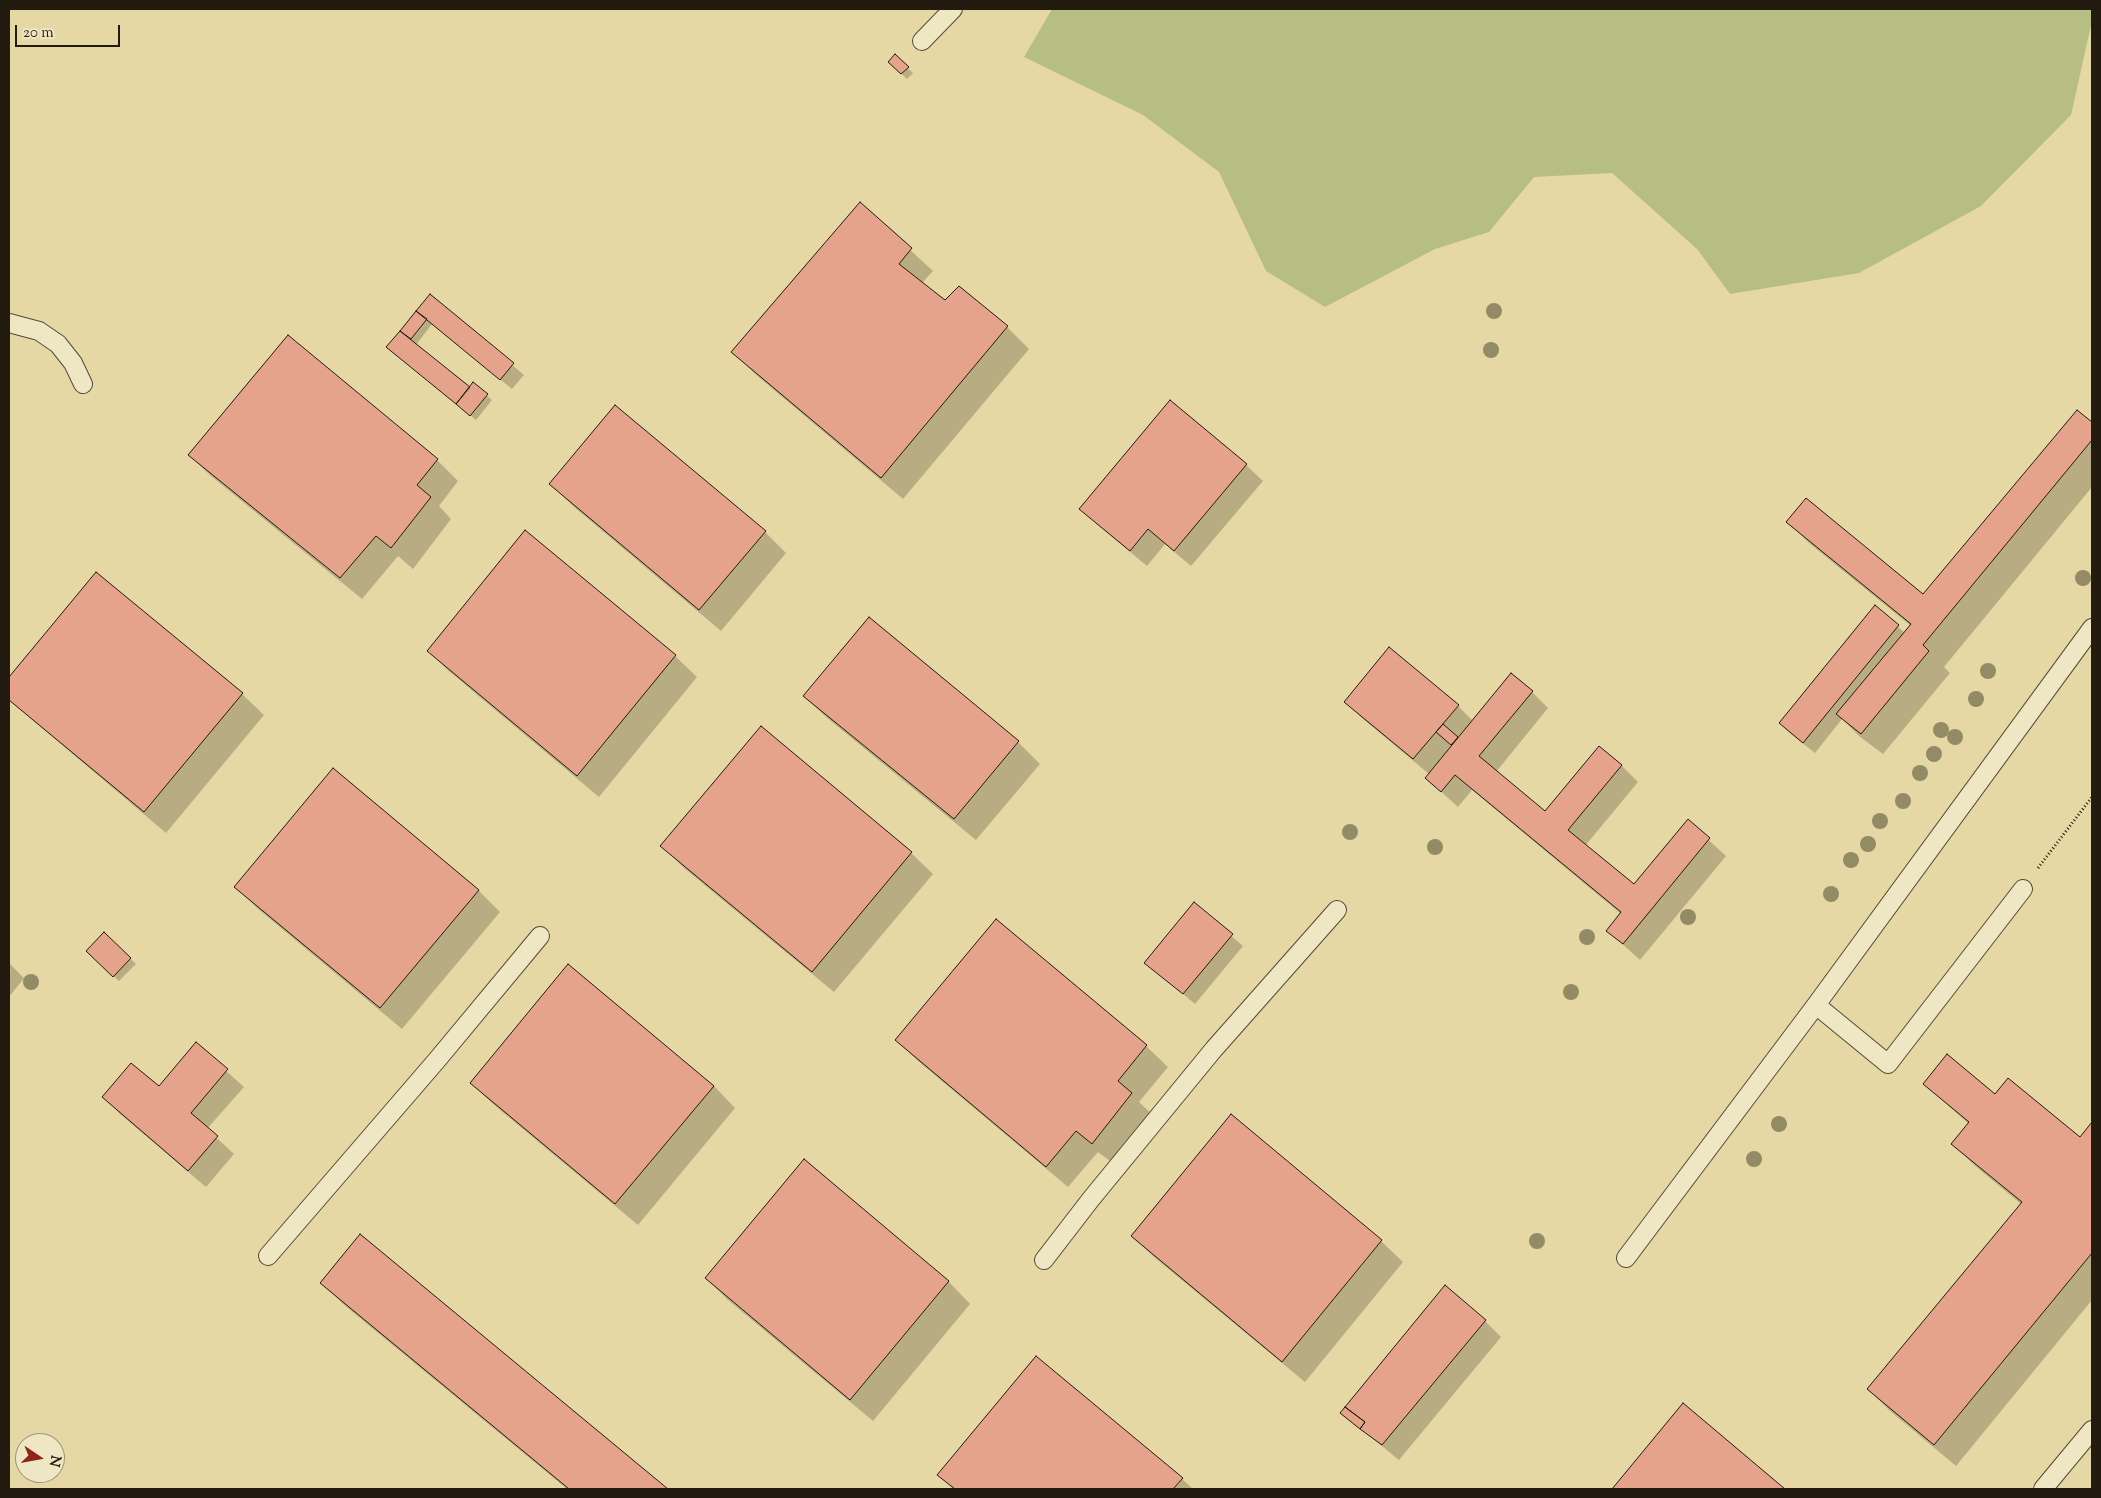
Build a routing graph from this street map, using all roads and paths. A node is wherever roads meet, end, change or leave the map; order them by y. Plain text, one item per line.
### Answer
1 (953, 9) edge
2 (922, 41) dead end
3 (9, 323) edge
4 (83, 384) dead end
5 (2092, 628) edge
6 (2092, 797) edge
7 (2023, 889) joint
8 (1337, 910) dead end
9 (540, 936) dead end
10 (1816, 1005) junction
11 (268, 1256) dead end
12 (1626, 1258) dead end
13 (1044, 1260) dead end
14 (2092, 1430) edge
15 (2043, 1489) edge

1 - 2 lane
3 - 4 lane
5 - 10 lane
6 - 7 path
7 - 10 lane
8 - 13 lane
9 - 11 lane
10 - 12 lane
14 - 15 lane

